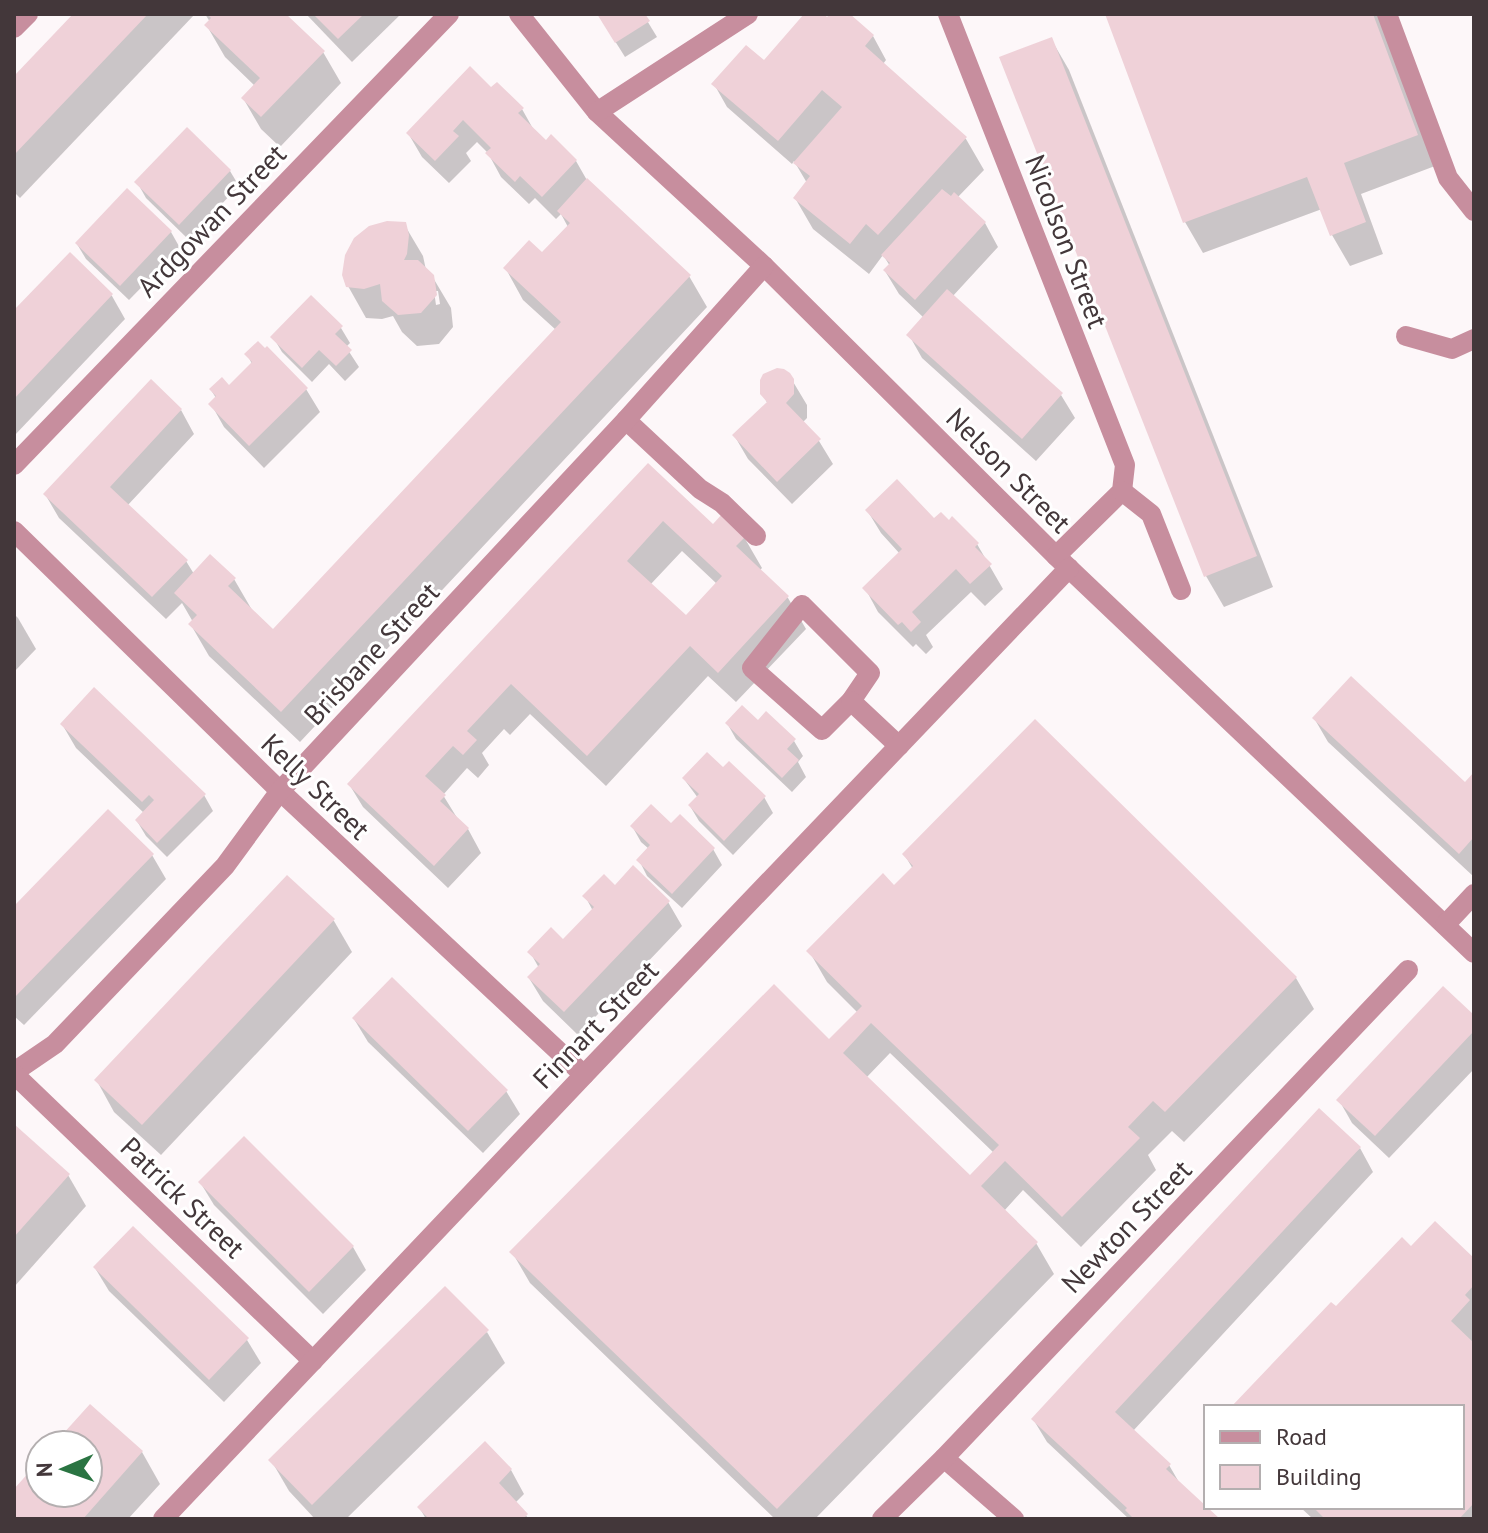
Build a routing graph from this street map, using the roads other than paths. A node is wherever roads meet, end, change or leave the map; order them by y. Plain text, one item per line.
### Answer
1 (28, 14) edge
2 (449, 14) edge
3 (519, 14) edge
4 (748, 14) edge
5 (948, 14) edge
6 (1387, 14) edge
7 (14, 28) edge
8 (597, 112) junction
9 (1474, 211) edge
10 (764, 266) junction
11 (1406, 336) dead end
12 (1474, 339) edge
13 (626, 420) junction
14 (14, 465) edge
15 (1122, 491) junction
16 (14, 531) edge
17 (756, 536) dead end
18 (1062, 562) junction
19 (1181, 590) dead end
20 (851, 701) junction
21 (899, 746) junction
22 (280, 791) junction
23 (1474, 894) edge
24 (1445, 925) junction
25 (1474, 953) edge
26 (1408, 970) dead end
27 (14, 1073) edge
28 (584, 1075) junction
29 (313, 1361) junction
30 (944, 1458) junction
31 (163, 1519) edge
32 (882, 1519) edge
33 (1014, 1519) edge

1 - 7 street
2 - 14 street, Ardgowan Street
3 - 8 street, Nelson Street
4 - 8 street
5 - 15 street, Nicolson Street
6 - 9 street
8 - 10 street, Nelson Street
10 - 13 street, Brisbane Street
10 - 18 street, Nelson Street
11 - 12 street
13 - 17 street
13 - 22 street, Brisbane Street
15 - 18 street
15 - 19 street
16 - 22 street, Kelly Street
18 - 21 street, Finnart Street
18 - 24 street, Nelson Street
20 - 20 street
20 - 21 street
21 - 28 street, Finnart Street
22 - 27 street, Brisbane Street
22 - 28 street, Kelly Street
23 - 24 street
24 - 25 street, Nelson Street
26 - 30 street, Newton Street
27 - 29 street, Patrick Street
28 - 29 street, Finnart Street
29 - 31 street, Finnart Street
30 - 32 street, Newton Street
30 - 33 street

